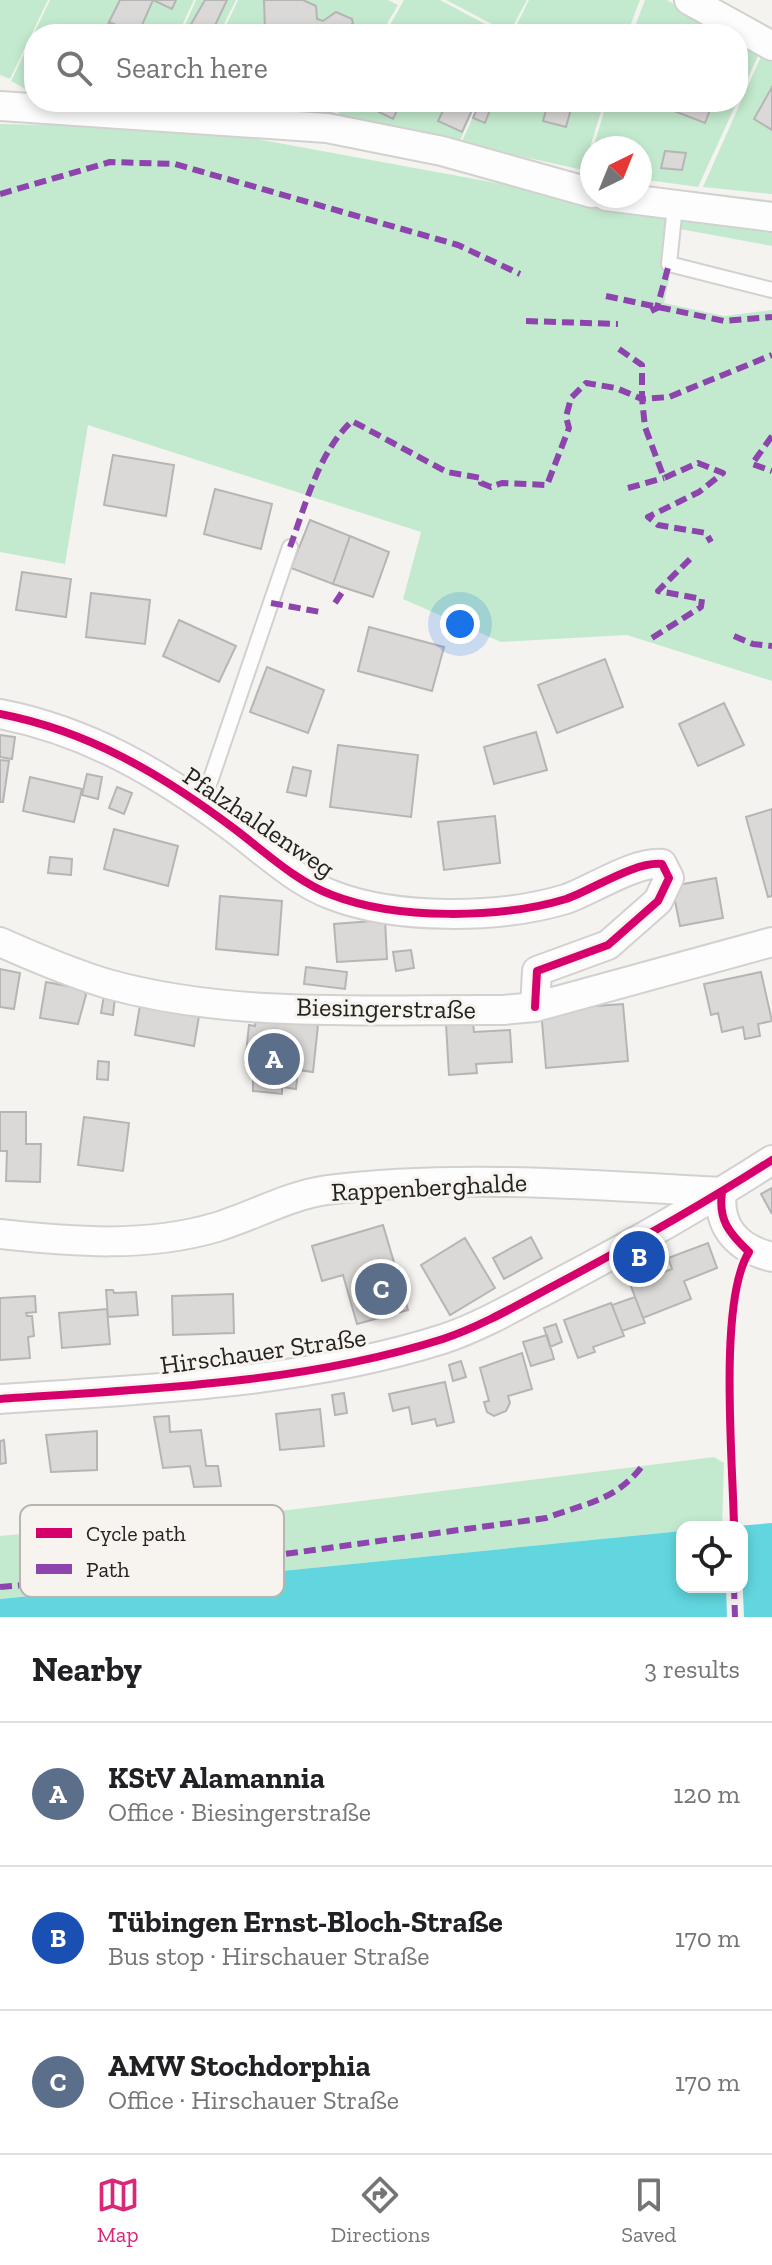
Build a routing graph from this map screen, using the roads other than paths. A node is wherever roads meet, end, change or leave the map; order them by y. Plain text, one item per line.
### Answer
1 (689, 0) edge
2 (732, 24) edge
3 (748, 33) edge
4 (772, 46) edge
5 (0, 106) edge
6 (24, 108) edge
7 (89, 112) edge
8 (580, 190) edge
9 (652, 203) edge
10 (675, 206) junction
11 (772, 217) edge
12 (772, 290) edge
13 (290, 547) dead end
14 (0, 714) edge
15 (202, 805) junction
16 (0, 942) edge
17 (772, 942) edge
18 (535, 1007) junction
19 (772, 1160) edge
20 (722, 1192) junction
21 (0, 1234) edge
22 (772, 1257) edge
23 (0, 1399) edge

1 - 2 street
3 - 4 street
5 - 6 street
7 - 8 street
9 - 10 street
10 - 11 street
10 - 12 lane
13 - 15 lane
14 - 15 street, Pfalzhaldenweg
15 - 18 street, Pfalzhaldenweg
16 - 18 street, Biesingerstraße
17 - 18 street, Biesingerstraße
19 - 20 street, Hirschauer Straße
20 - 21 street, Rappenberghalde
20 - 22 street
20 - 23 street, Hirschauer Straße

